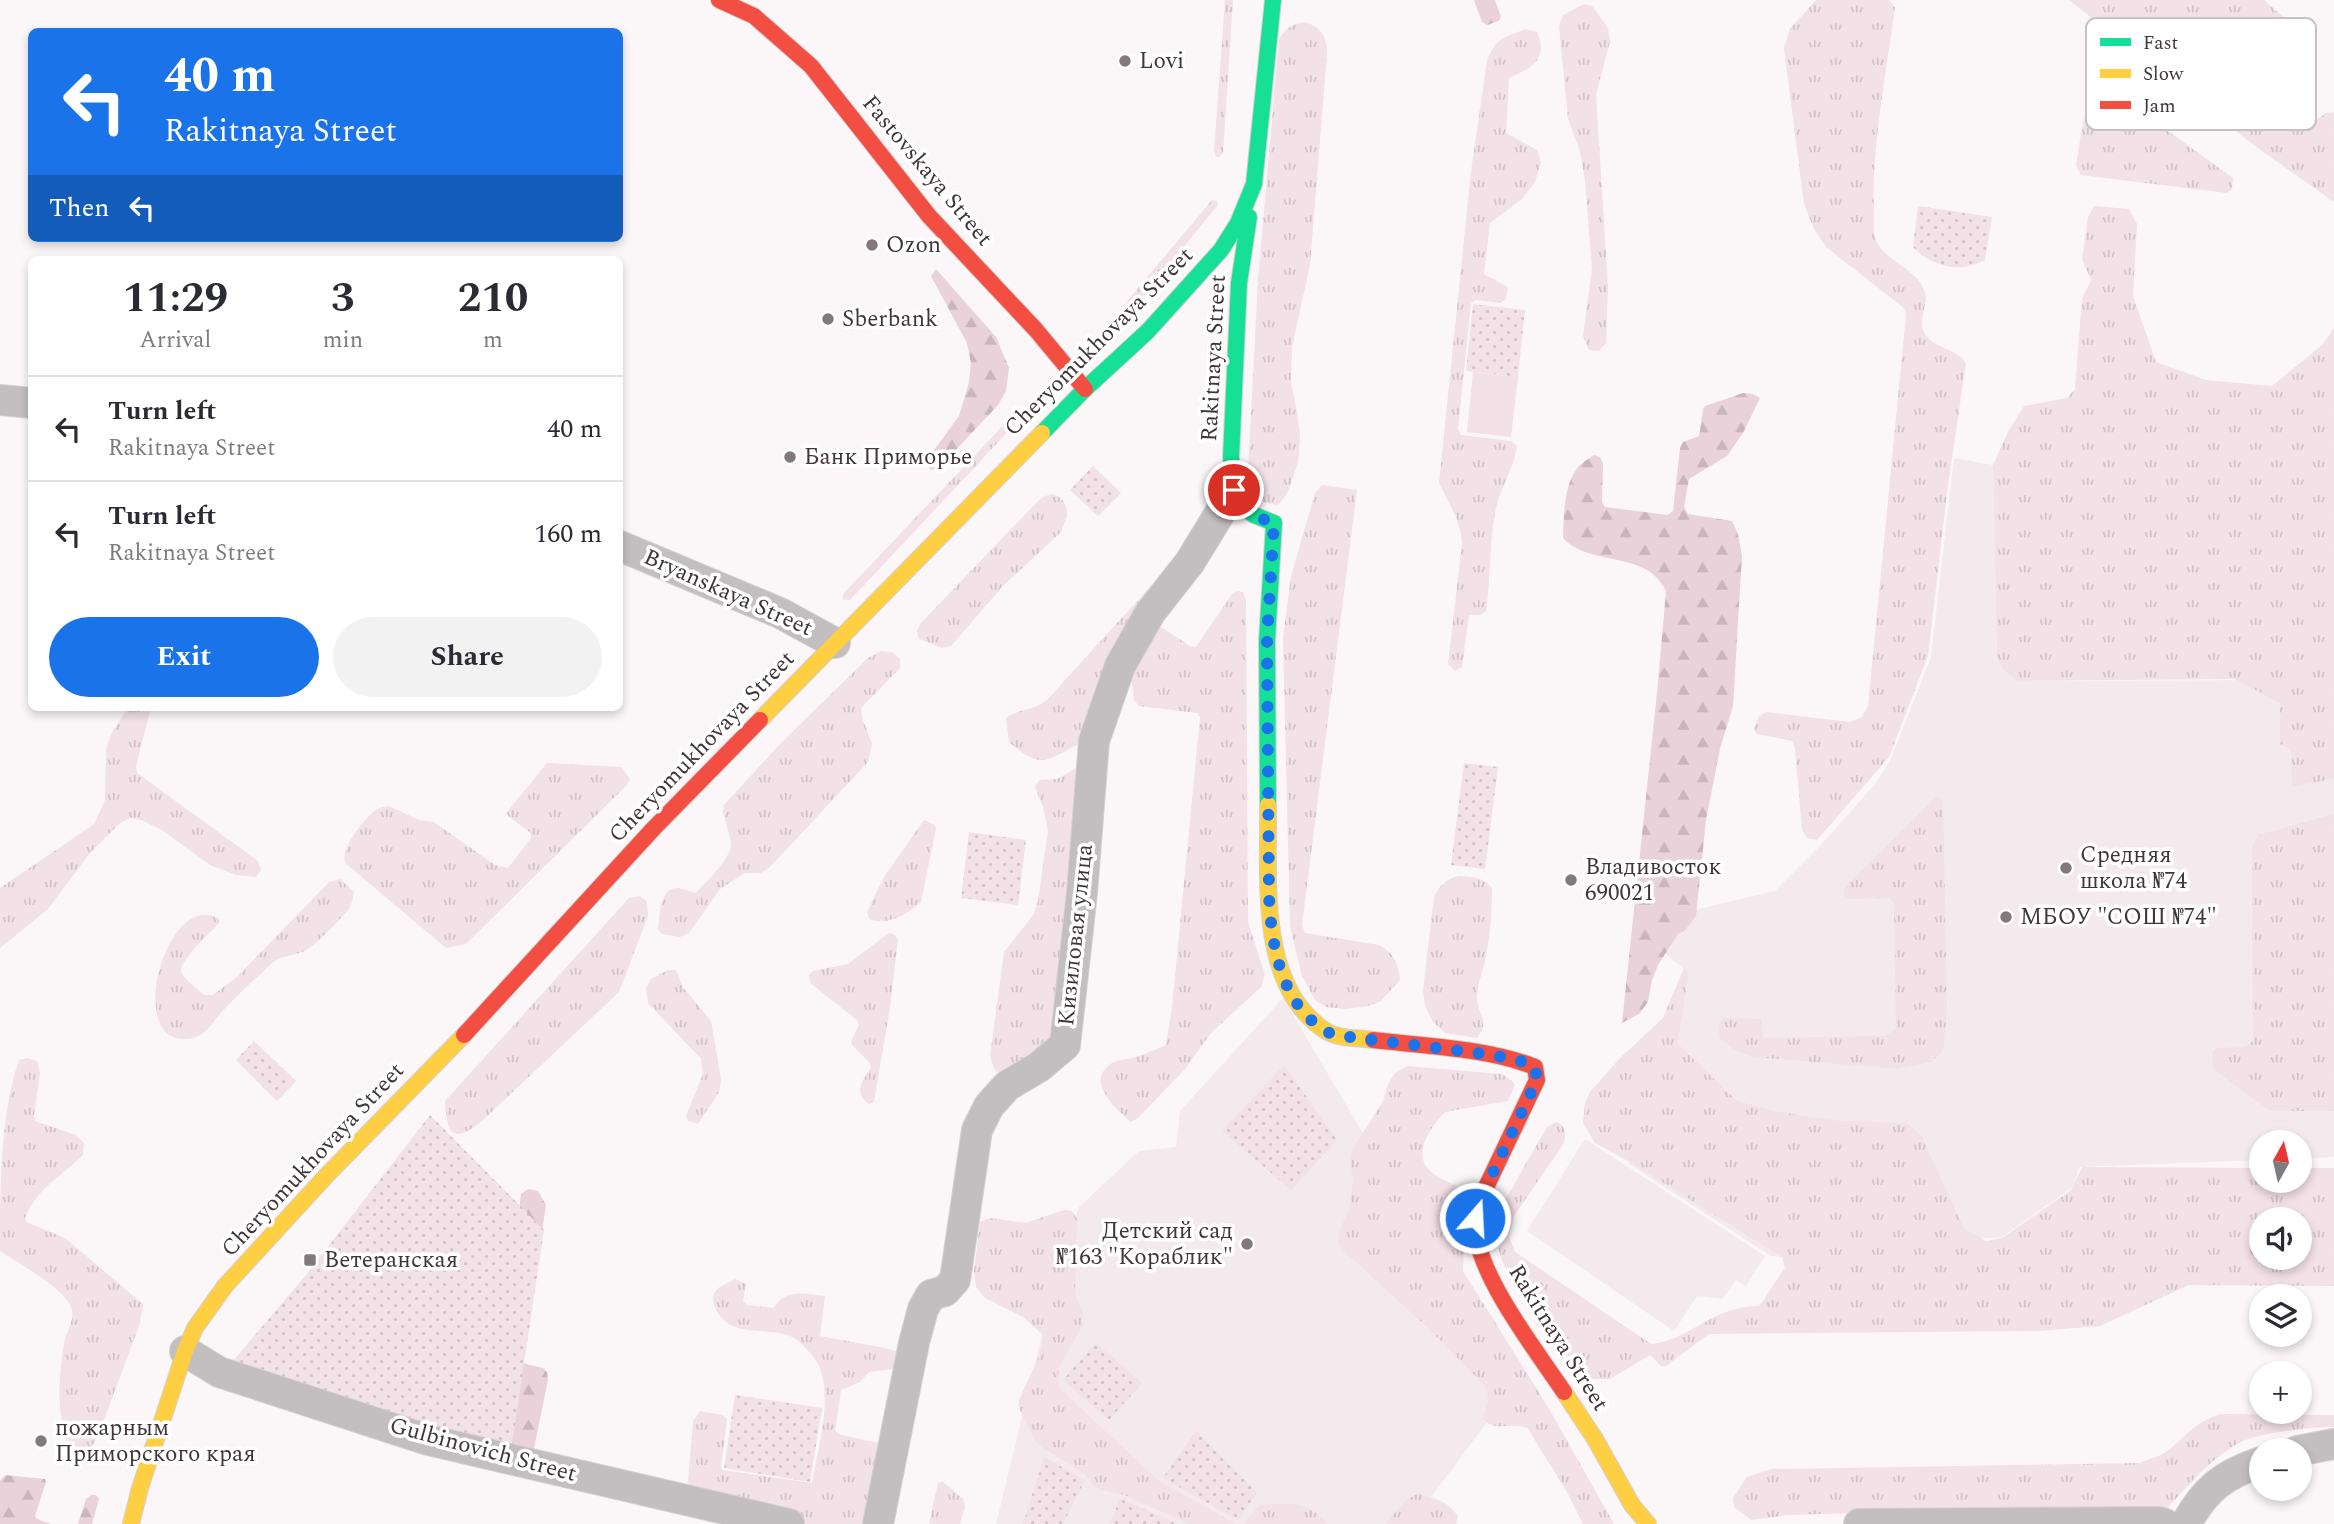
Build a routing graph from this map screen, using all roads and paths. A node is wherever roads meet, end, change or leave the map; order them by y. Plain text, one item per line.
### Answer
1 (719, 0) edge
2 (1273, 0) edge
3 (1254, 184) junction
4 (1085, 389) junction
5 (0, 400) edge
6 (28, 403) edge
7 (1234, 490) junction
8 (623, 547) edge
9 (835, 643) junction
10 (185, 1351) junction
11 (2334, 1444) edge
12 (2312, 1448) edge
13 (2249, 1466) edge
14 (1644, 1521) edge
15 (131, 1524) edge
16 (789, 1524) edge
17 (878, 1524) edge
18 (1859, 1524) edge
19 (2165, 1524) edge
20 (2186, 1524) edge

1 - 4 main road, Fastovskaya Street
2 - 3 main road, Cheryomukhovaya Street
3 - 4 main road, Cheryomukhovaya Street
3 - 7 main road, Rakitnaya Street
4 - 9 main road, Cheryomukhovaya Street
5 - 6 street
7 - 14 main road, Rakitnaya Street
7 - 17 street, Кизиловая улица
8 - 9 street, Bryanskaya Street
9 - 10 main road, Cheryomukhovaya Street
10 - 15 main road, Cheryomukhovaya Street
10 - 16 street, Gulbinovich Street
11 - 12 street
13 - 20 street
18 - 19 street

